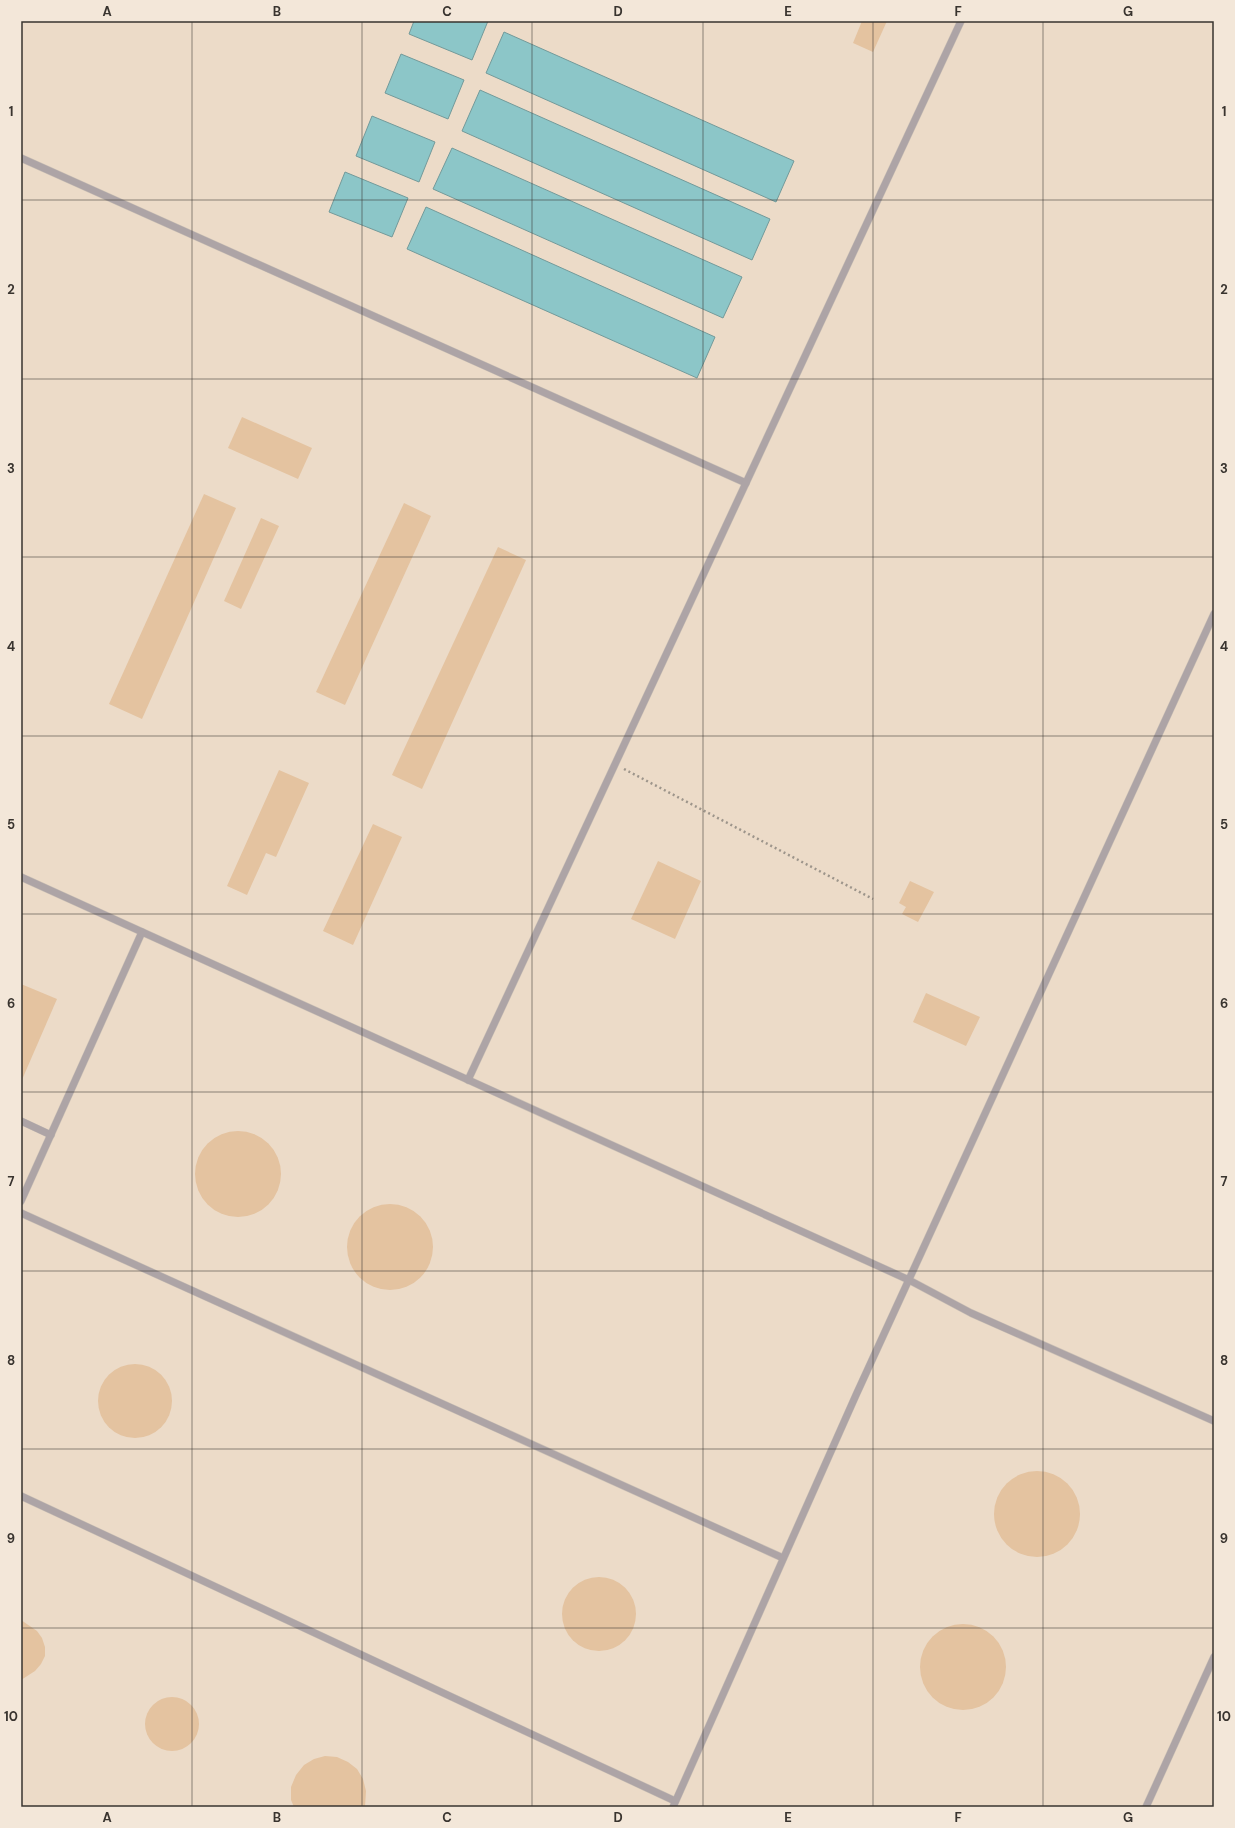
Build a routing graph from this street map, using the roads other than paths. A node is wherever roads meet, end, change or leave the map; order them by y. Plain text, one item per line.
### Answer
1 (961, 21) edge
2 (21, 158) edge
3 (746, 483) junction
4 (1214, 614) edge
5 (21, 877) edge
6 (142, 932) junction
7 (468, 1080) junction
8 (21, 1121) edge
9 (50, 1135) junction
10 (21, 1201) edge
11 (21, 1213) edge
12 (909, 1280) junction
13 (1214, 1421) edge
14 (21, 1496) edge
15 (784, 1558) junction
16 (1214, 1657) edge
17 (674, 1804) edge
18 (1146, 1807) edge

1 - 3 lane
2 - 3 lane
3 - 7 lane
4 - 12 lane
5 - 6 lane
6 - 7 lane
6 - 9 lane
7 - 12 lane
8 - 9 lane
9 - 10 lane
11 - 15 lane
12 - 13 lane
12 - 15 lane
14 - 17 lane
15 - 17 lane
16 - 18 lane

